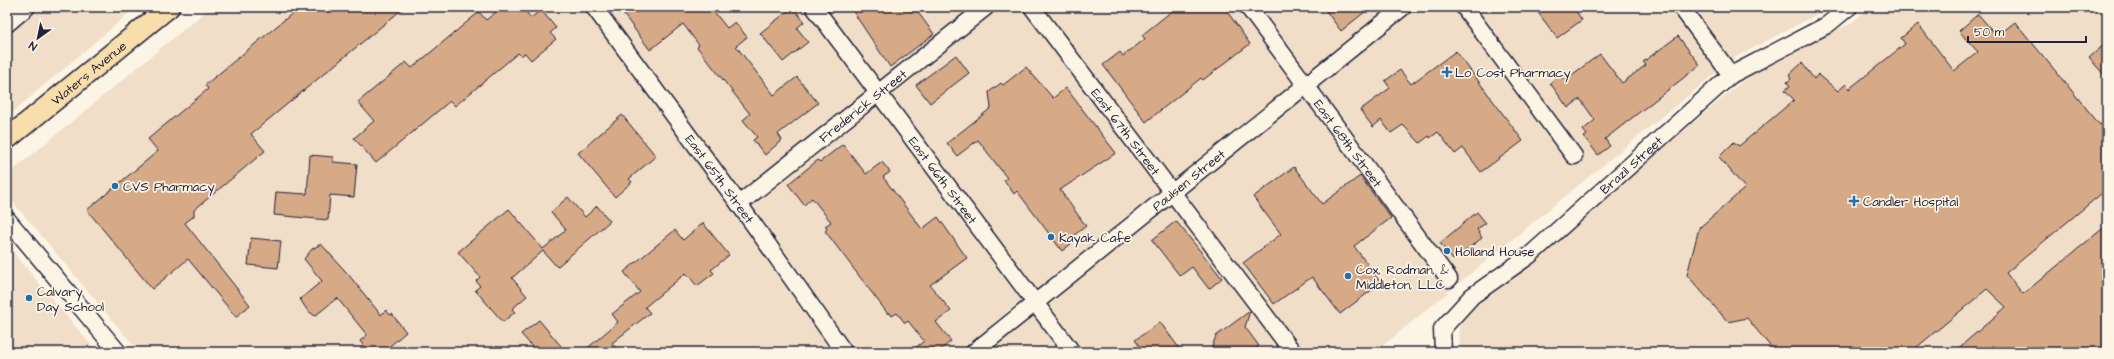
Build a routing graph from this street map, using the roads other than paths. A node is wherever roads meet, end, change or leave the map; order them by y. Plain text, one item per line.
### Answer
1 (27, 7) edge
2 (169, 7) edge
3 (594, 7) edge
4 (814, 7) edge
5 (986, 7) edge
6 (1032, 7) edge
7 (1248, 7) edge
8 (1403, 7) edge
9 (1464, 7) edge
10 (1681, 7) edge
11 (1849, 7) edge
12 (7, 24) edge
13 (1731, 75) junction
14 (1305, 85) junction
15 (878, 93) junction
16 (7, 139) edge
17 (1574, 156) dead end
18 (1172, 192) junction
19 (739, 204) junction
20 (7, 219) edge
21 (1449, 279) dead end
22 (1035, 302) junction
23 (1443, 350) edge
24 (118, 352) edge
25 (844, 352) edge
26 (974, 352) edge
27 (1072, 352) edge
28 (1293, 352) edge

1 - 12 street
2 - 16 main road, Waters Avenue
3 - 19 street, East 65th Street
4 - 15 street, East 66th Street
5 - 15 street, Frederick Street
6 - 18 street, East 67th Street
7 - 14 street, East 68th Street
8 - 14 street, Paulsen Street
9 - 17 street
10 - 13 street
11 - 13 street, Brazil Street
13 - 23 street, Brazil Street
14 - 18 street, Paulsen Street
14 - 21 street, East 68th Street
15 - 19 street, Frederick Street
15 - 22 street, East 66th Street
18 - 22 street, Paulsen Street
18 - 28 street, East 67th Street
19 - 25 street, East 65th Street
20 - 24 street
22 - 26 street, Paulsen Street
22 - 27 street, East 66th Street

